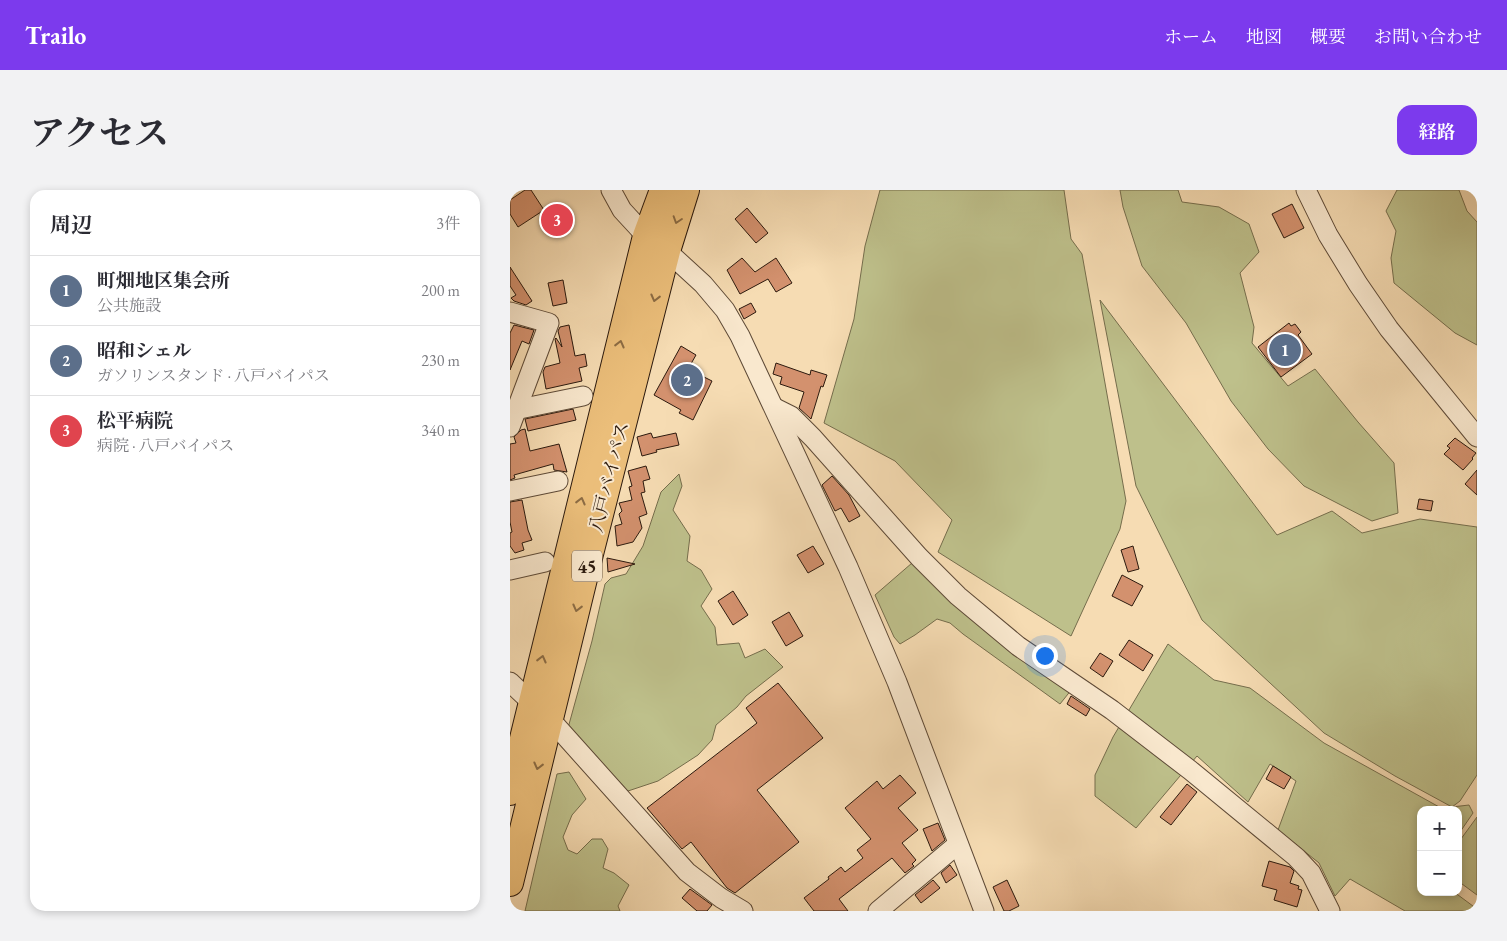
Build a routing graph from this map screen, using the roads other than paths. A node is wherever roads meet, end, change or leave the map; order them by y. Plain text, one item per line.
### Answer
1 (611, 190) edge
2 (663, 190) edge
3 (686, 190) edge
4 (1306, 190) edge
5 (657, 243) junction
6 (510, 312) edge
7 (583, 396) dead end
8 (775, 408) junction
9 (513, 410) edge
10 (510, 427) edge
11 (1477, 437) edge
12 (558, 481) dead end
13 (510, 491) edge
14 (545, 562) dead end
15 (510, 570) edge
16 (510, 682) edge
17 (541, 711) junction
18 (510, 792) edge
19 (958, 844) junction
20 (510, 883) edge
21 (738, 910) edge
22 (878, 911) edge
23 (984, 911) edge
24 (1330, 911) edge

1 - 5 street
2 - 5 highway, 八戸バイパス / 45
3 -> 5 highway, 八戸バイパス / 45
4 - 11 street
5 - 8 street
5 - 17 highway, 八戸バイパス / 45
6 - 9 street
7 - 9 street
8 - 19 street
8 - 24 street
9 - 10 street
12 - 13 street
14 - 15 street
16 - 17 street
17 - 18 highway, 八戸バイパス / 45
17 -> 20 highway, 八戸バイパス / 45
17 - 21 street
19 - 22 street
19 - 23 street

